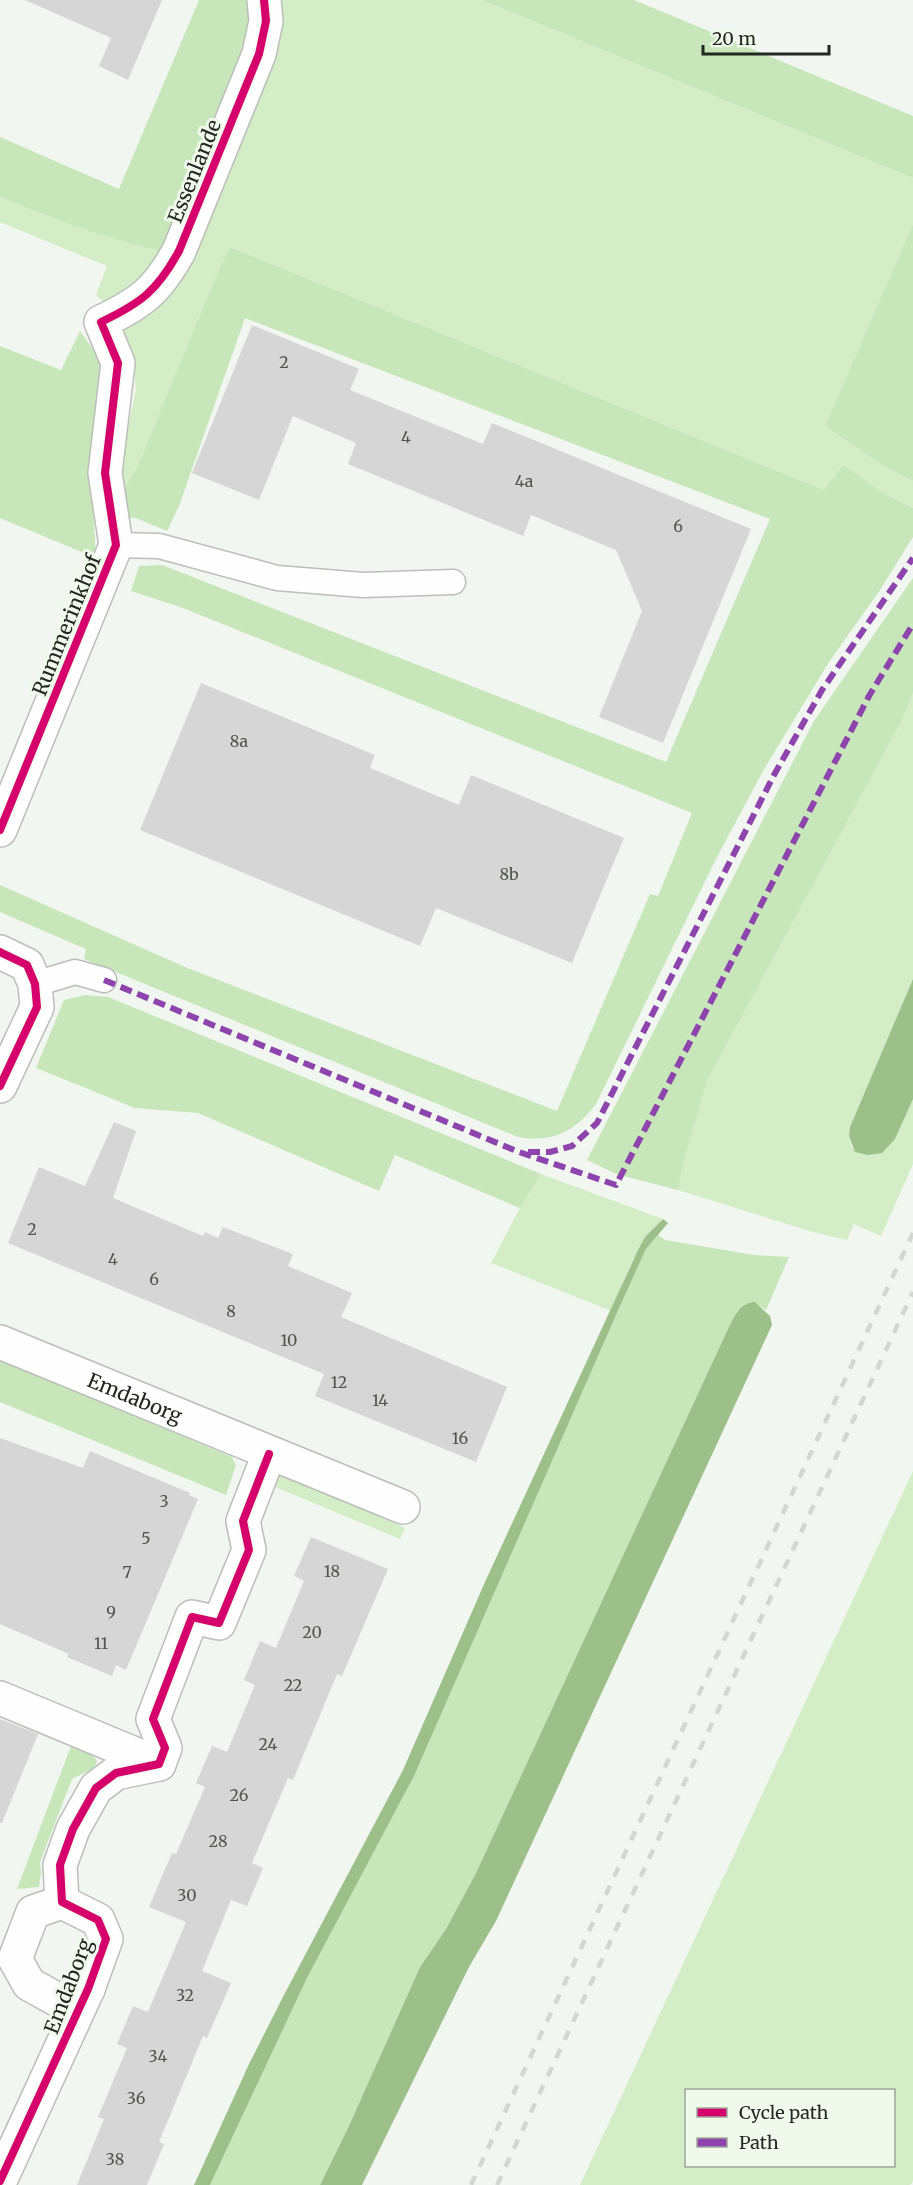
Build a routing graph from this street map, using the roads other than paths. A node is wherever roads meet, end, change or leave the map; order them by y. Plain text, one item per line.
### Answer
1 (264, 0) edge
2 (100, 322) joint
3 (116, 545) junction
4 (453, 582) dead end
5 (0, 830) edge
6 (0, 952) edge
7 (104, 980) dead end
8 (35, 984) junction
9 (0, 1086) edge
10 (0, 1342) edge
11 (269, 1454) junction
12 (403, 1507) dead end
13 (0, 1698) edge
14 (159, 1764) junction
15 (62, 1902) junction
16 (88, 1989) junction
17 (0, 2181) edge

1 - 2 street, Essenlande
2 - 3 street, Rummerinkhof
3 - 4 lane
3 - 5 street, Rummerinkhof
6 - 8 street
7 - 8 lane
8 - 9 street
10 - 11 street, Emdaborg
11 - 12 street, Emdaborg
11 - 14 street
13 - 14 street
14 - 15 street
15 - 16 street, Emdaborg
15 - 16 street, Emdaborg
16 - 17 street, Emdaborg

